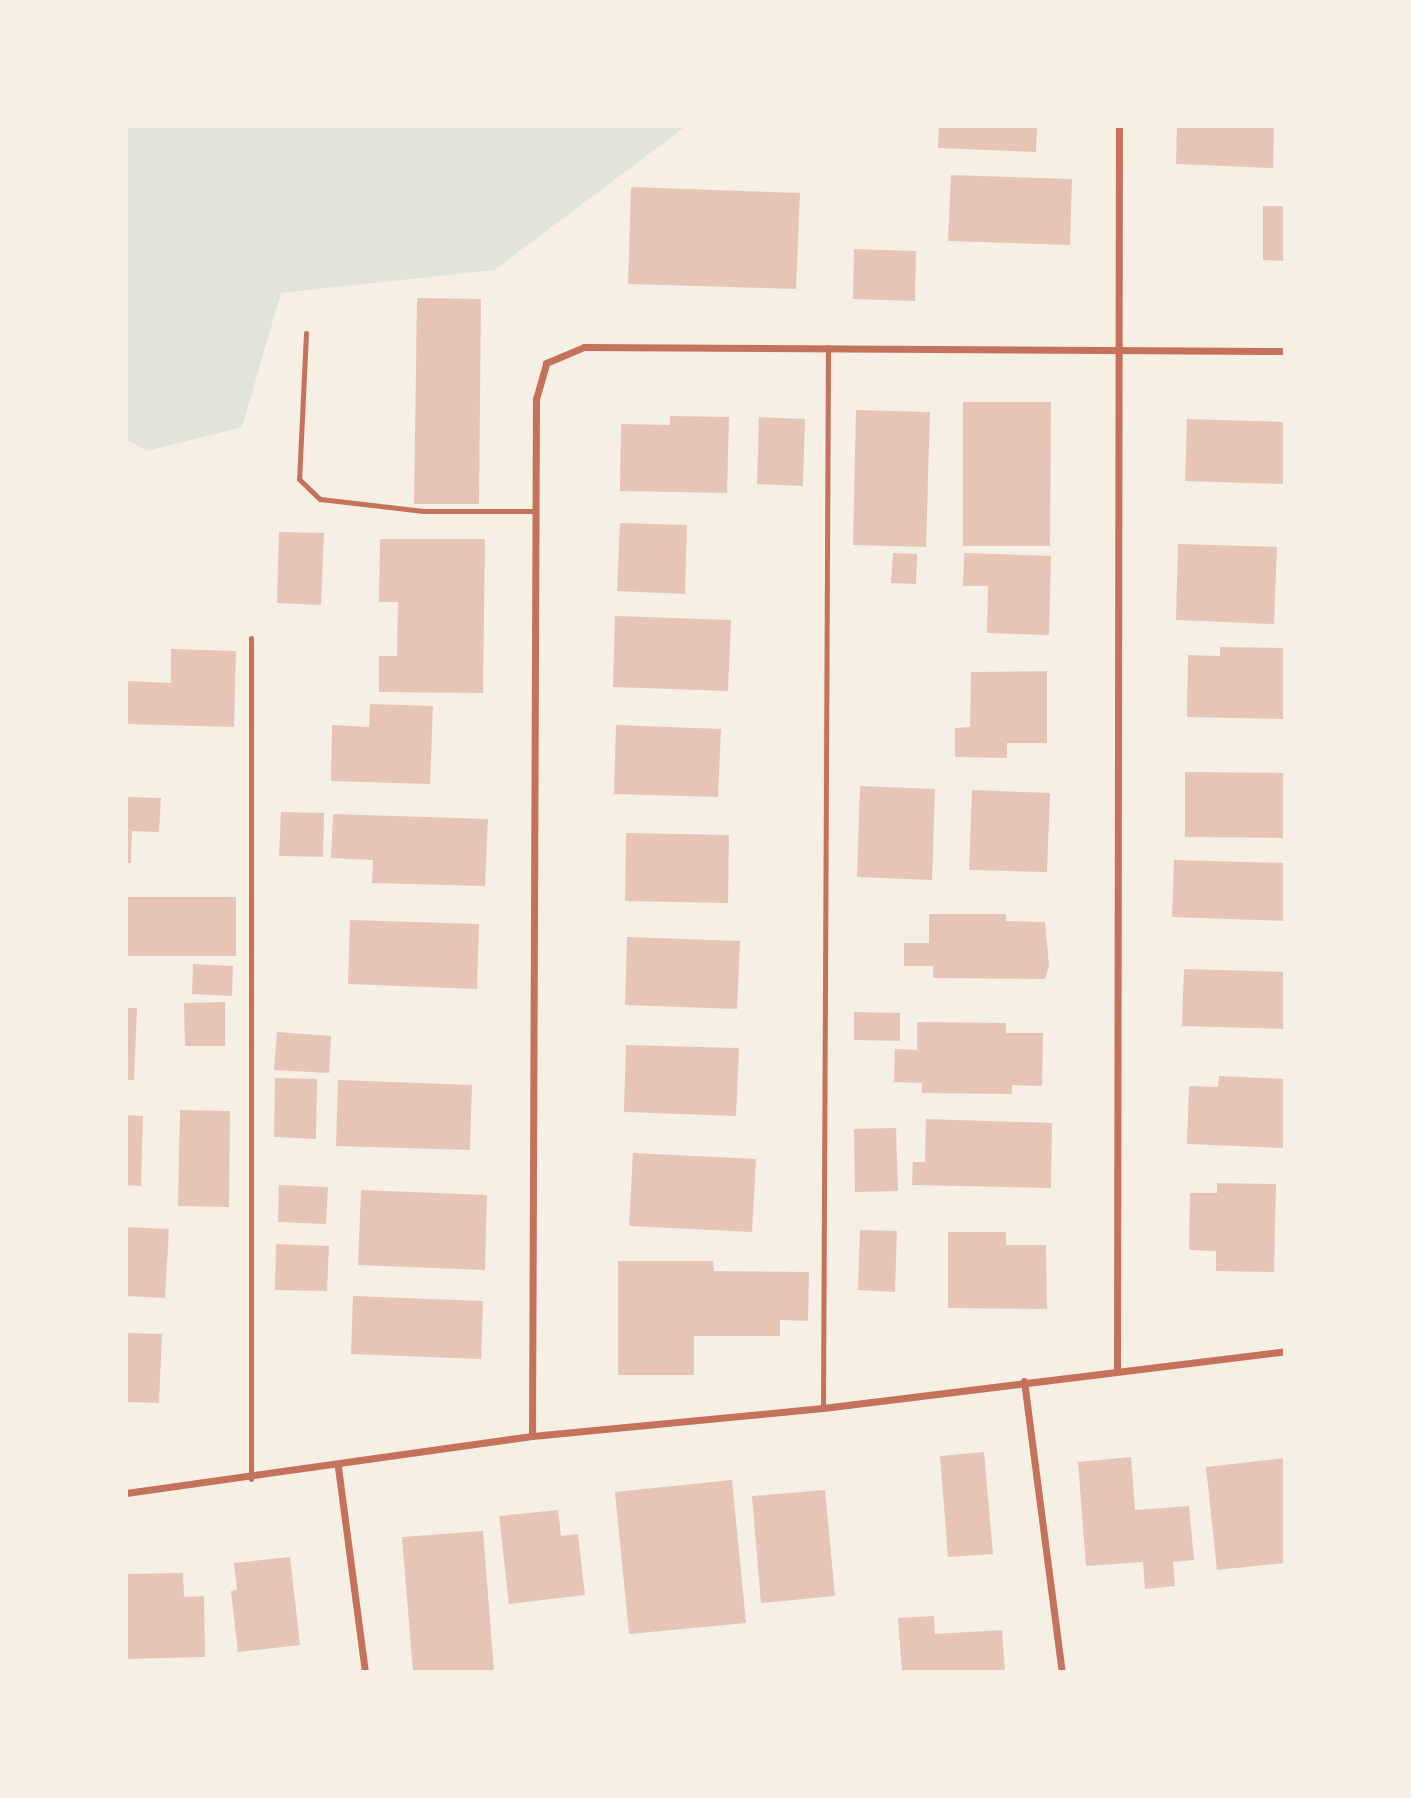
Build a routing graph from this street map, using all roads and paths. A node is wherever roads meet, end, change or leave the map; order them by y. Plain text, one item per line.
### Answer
1 (1119, 126) edge
2 (306, 333) dead end
3 (828, 345) junction
4 (1119, 348) junction
5 (1285, 351) edge
6 (536, 511) junction
7 (251, 638) dead end
8 (1285, 1351) edge
9 (1117, 1371) junction
10 (1024, 1381) junction
11 (822, 1408) junction
12 (532, 1436) junction
13 (338, 1467) junction
14 (251, 1479) junction
15 (126, 1493) edge
16 (365, 1672) edge
17 (1062, 1672) edge

1 - 4 street
2 - 6 lane
3 - 4 street
3 - 6 street
3 - 11 lane
4 - 5 street
4 - 9 street
6 - 12 street
7 - 14 lane
8 - 9 street
9 - 10 street
10 - 11 street
10 - 17 street
11 - 12 street
12 - 13 street
13 - 14 street
13 - 16 street
14 - 15 street

